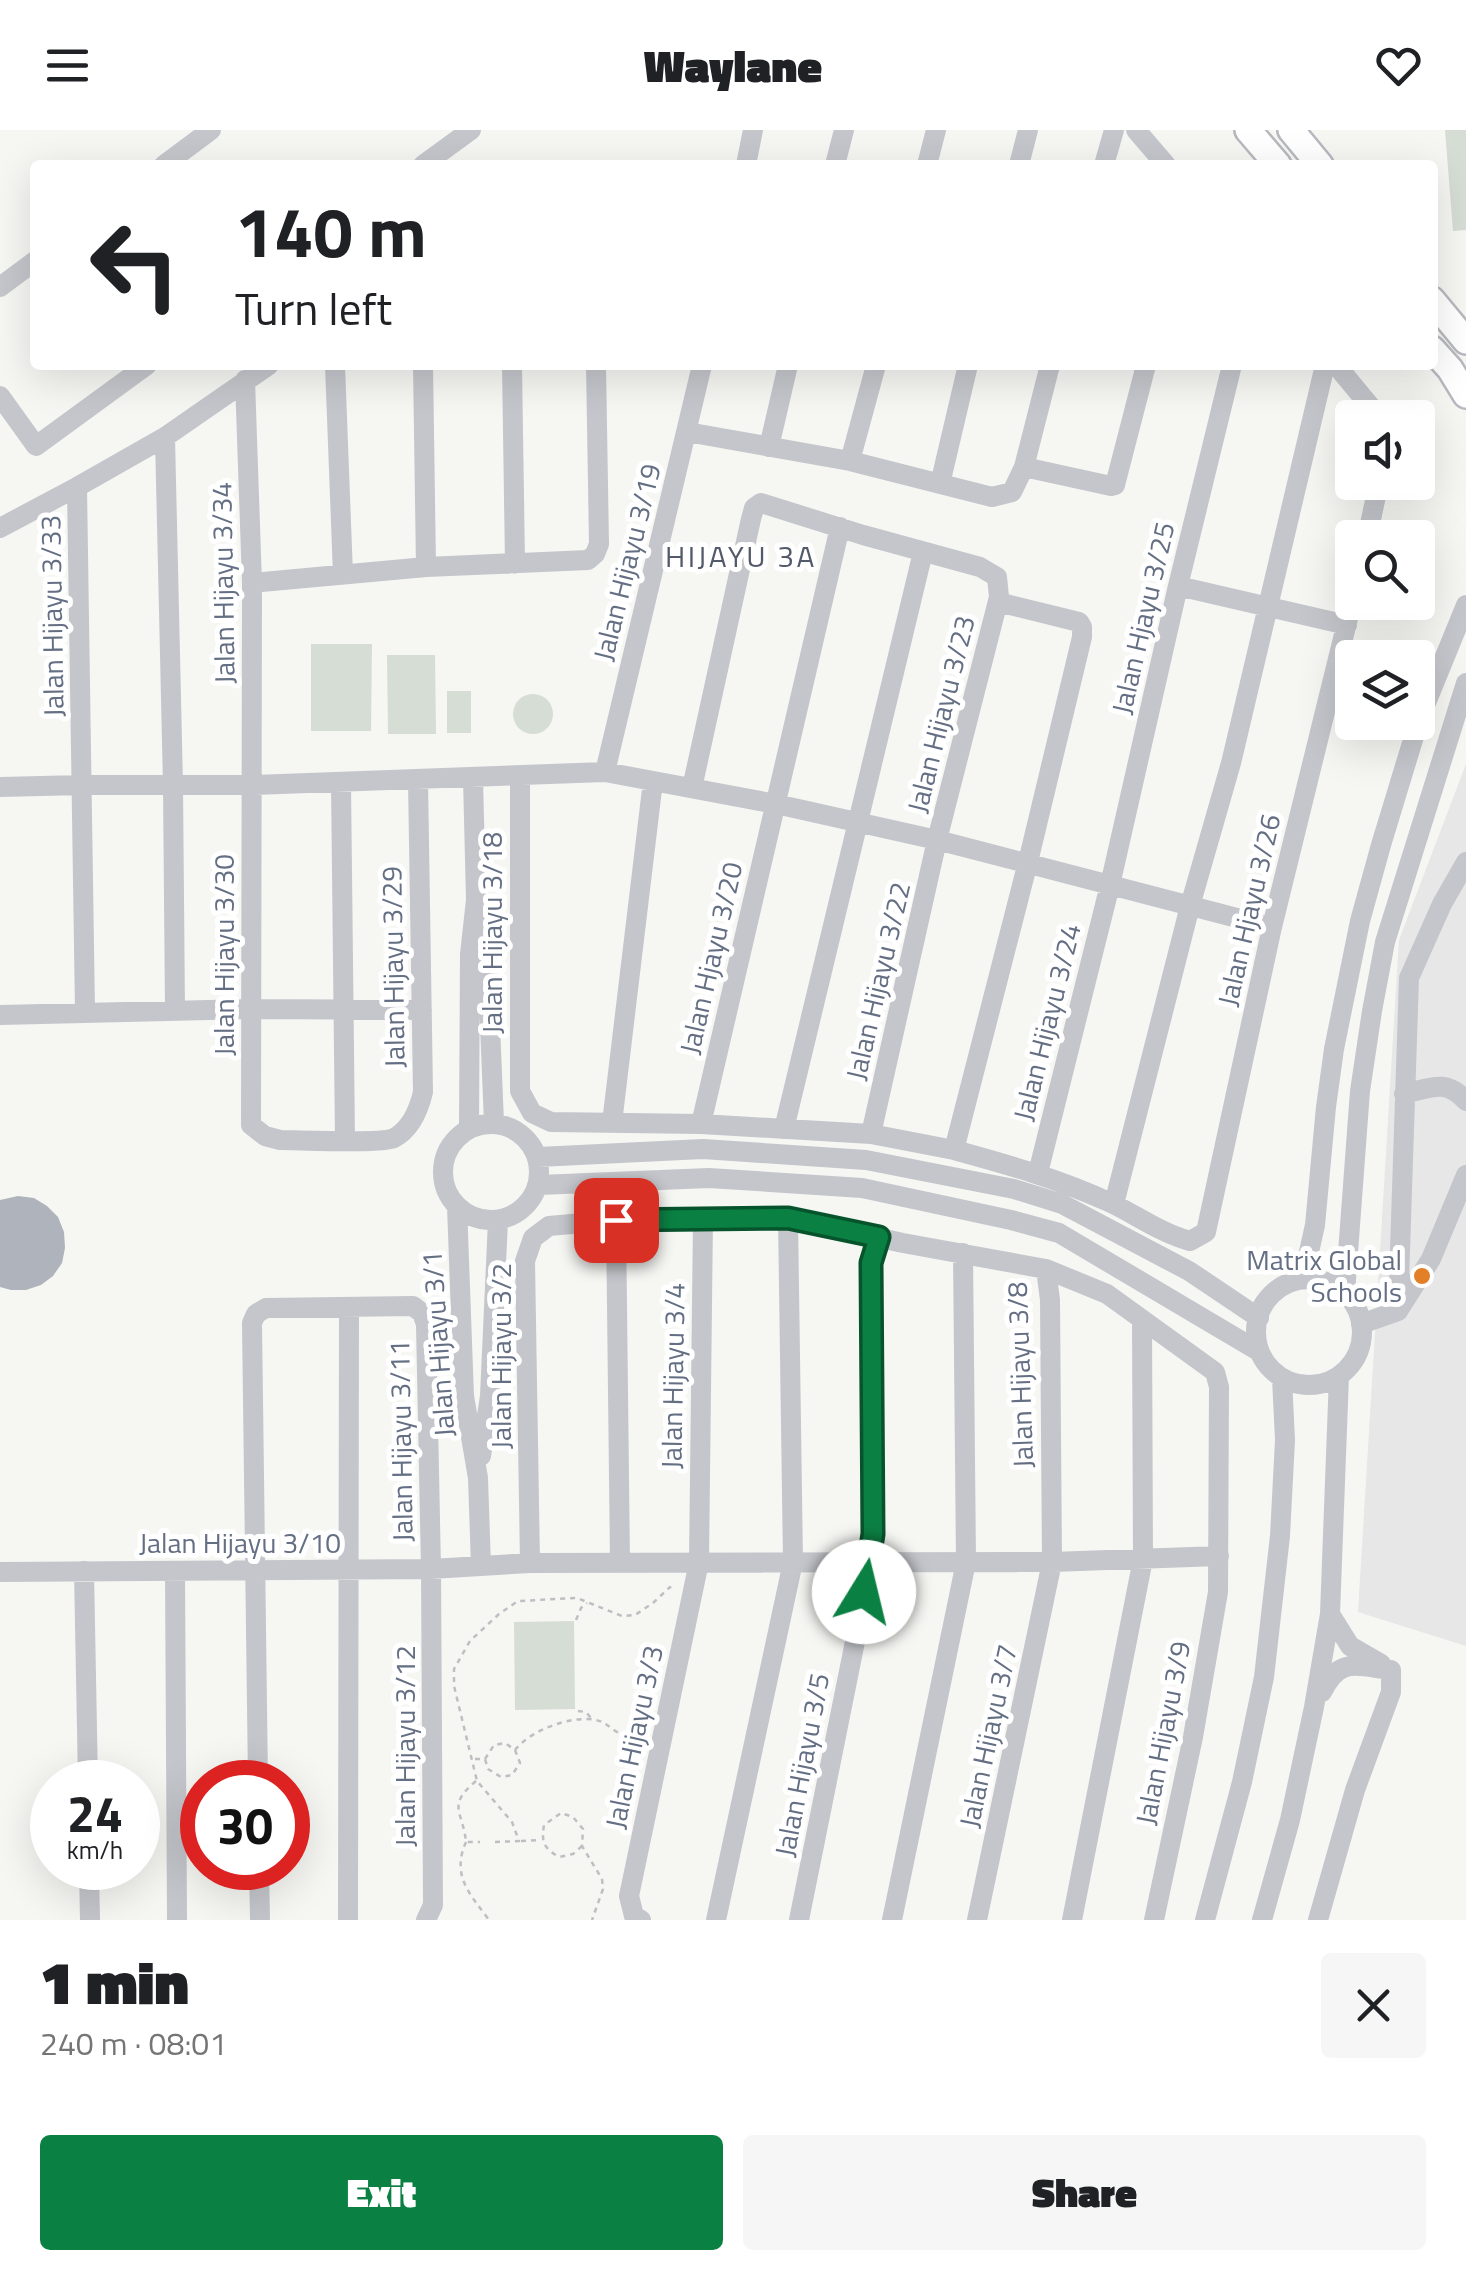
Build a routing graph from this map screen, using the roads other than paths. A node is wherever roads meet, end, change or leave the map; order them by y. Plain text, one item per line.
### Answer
1 (212, 130) edge
2 (471, 130) edge
3 (754, 130) edge
4 (844, 130) edge
5 (936, 130) edge
6 (1028, 130) edge
7 (1114, 130) edge
8 (1136, 130) edge
9 (1248, 130) edge
10 (1291, 130) edge
11 (171, 160) edge
12 (430, 160) edge
13 (747, 160) edge
14 (836, 160) edge
15 (928, 160) edge
16 (1019, 160) edge
17 (1105, 160) edge
18 (1162, 160) edge
19 (1274, 160) edge
20 (1316, 160) edge
21 (30, 265) edge
22 (0, 288) edge
23 (1438, 307) edge
24 (1466, 341) edge
25 (1438, 356) edge
26 (140, 370) edge
27 (261, 370) edge
28 (336, 370) edge
29 (424, 370) edge
30 (512, 370) edge
31 (596, 370) edge
32 (701, 370) edge
33 (787, 370) edge
34 (875, 370) edge
35 (967, 370) edge
36 (1049, 370) edge
37 (1145, 370) edge
38 (1231, 370) edge
39 (1325, 370) edge
40 (1340, 370) edge
41 (245, 380) junction
42 (1466, 395) edge
43 (0, 396) edge
44 (1365, 400) edge
45 (688, 432) junction
46 (164, 436) junction
47 (769, 447) junction
48 (850, 461) junction
49 (1024, 467) junction
50 (940, 484) junction
51 (77, 486) junction
52 (840, 527) junction
53 (0, 528) edge
54 (922, 552) junction
55 (516, 564) junction
56 (426, 568) junction
57 (344, 575) junction
58 (252, 583) junction
59 (1178, 586) junction
60 (998, 602) junction
61 (1466, 604) edge
62 (1266, 608) junction
63 (1349, 620) edge
64 (1348, 625) junction
65 (1466, 682) edge
66 (604, 772) junction
67 (520, 776) junction
68 (472, 778) junction
69 (418, 780) junction
70 (653, 781) junction
71 (341, 783) junction
72 (82, 784) junction
73 (173, 785) junction
74 (252, 785) junction
75 (0, 787) edge
76 (692, 788) junction
77 (776, 804) junction
78 (859, 823) junction
79 (937, 840) junction
80 (1028, 862) junction
81 (1466, 862) edge
82 (1110, 884) junction
83 (476, 900) junction
84 (1190, 906) junction
85 (1272, 928) junction
86 (251, 1009) junction
87 (344, 1009) junction
88 (422, 1010) junction
89 (175, 1011) junction
90 (85, 1012) junction
91 (0, 1015) edge
92 (1404, 1094) junction
93 (1466, 1101) edge
94 (494, 1123) junction
95 (612, 1123) junction
96 (701, 1124) junction
97 (468, 1128) junction
98 (784, 1129) junction
99 (872, 1134) junction
100 (345, 1140) junction
101 (954, 1150) junction
102 (538, 1157) junction
103 (1038, 1173) junction
104 (1466, 1175) edge
105 (539, 1185) junction
106 (1114, 1204) junction
107 (457, 1206) junction
108 (703, 1218) junction
109 (788, 1218) junction
110 (498, 1220) junction
111 (616, 1220) junction
112 (879, 1237) junction
113 (963, 1252) junction
114 (1046, 1268) junction
115 (1303, 1279) junction
116 (1345, 1293) junction
117 (349, 1307) junction
118 (1398, 1311) junction
119 (1258, 1318) junction
120 (1142, 1319) junction
121 (1362, 1324) junction
122 (1260, 1352) junction
123 (1340, 1376) junction
124 (1282, 1378) junction
125 (478, 1478) junction
126 (1219, 1556) junction
127 (1144, 1559) junction
128 (620, 1562) junction
129 (698, 1562) junction
130 (793, 1562) junction
131 (870, 1562) junction
132 (966, 1562) junction
133 (1052, 1562) junction
134 (530, 1563) junction
135 (481, 1566) junction
136 (432, 1569) junction
137 (348, 1570) junction
138 (176, 1571) junction
139 (255, 1571) junction
140 (0, 1572) edge
141 (84, 1572) junction
142 (1330, 1614) junction
143 (1391, 1670) junction
144 (1314, 1708) junction
145 (88, 1760) edge
146 (258, 1760) edge
147 (89, 1890) edge
148 (259, 1890) edge
149 (90, 1920) edge
150 (177, 1920) edge
151 (260, 1920) edge
152 (348, 1920) edge
153 (426, 1920) edge
154 (640, 1920) edge
155 (716, 1920) edge
156 (799, 1920) edge
157 (892, 1920) edge
158 (977, 1920) edge
159 (1072, 1920) edge
160 (1154, 1920) edge
161 (1205, 1920) edge
162 (1262, 1920) edge
163 (1318, 1920) edge

1 - 11 street
2 - 12 street
3 - 13 street
4 - 14 street
5 - 15 street
6 - 16 street
7 - 17 street
8 - 18 street
9 - 19 main road
10 - 20 main road
21 - 22 street
23 - 24 main road
25 - 42 main road
26 - 43 street
27 - 41 street, Jalan Hijayu 3/33
28 - 57 street
29 - 56 street
30 - 55 street
31 - 55 street
32 - 45 street, Jalan Hijayu 3/19
33 - 47 street
34 - 48 street
35 - 50 street
36 - 49 street
37 - 49 street
38 - 59 street, Jalan Hjayu 3/25
39 - 62 street
40 - 44 street
41 - 46 street, Jalan Hijayu 3/33
41 - 58 street, Jalan Hijayu 3/34
45 - 47 street
45 - 66 street, Jalan Hijayu 3/19
46 - 51 street, Jalan Hijayu 3/33
46 - 73 street
47 - 48 street
48 - 50 street
49 - 50 street
51 - 53 street
51 - 72 street, Jalan Hijayu 3/33
52 - 54 street
52 - 76 street
52 - 77 street, Jalan Hjayu 3/20
54 - 60 street
54 - 78 street
55 - 56 street
56 - 57 street
57 - 58 street
58 - 74 street, Jalan Hijayu 3/34
59 - 62 street
59 - 82 street, Jalan Hjayu 3/25
60 - 79 street, Jalan Hijayu 3/23
60 - 80 street
61 - 115 street
62 - 64 street
62 - 84 street
63 - 64 street, Jalan Hjayu 3/26
64 - 85 street, Jalan Hjayu 3/26
65 - 116 street
66 - 67 street
66 - 70 street
67 - 68 street
67 - 95 street, Jalan Hijayu 3/18
68 - 69 street
68 - 83 street
69 - 71 street
69 - 88 street, Jalan Hijayu 3/29
70 - 76 street
70 - 95 street
71 - 74 street
71 - 87 street
72 - 73 street
72 - 75 street
72 - 90 street, Jalan Hijayu 3/33
73 - 74 street
73 - 89 street
74 - 86 street, Jalan Hijayu 3/30
76 - 77 street
77 - 78 street
77 - 96 street, Jalan Hjayu 3/20
78 - 79 street
78 - 98 street
79 - 80 street
79 - 99 street, Jalan Hijayu 3/22
80 - 82 street
80 - 101 street
81 - 92 street
82 - 84 street
82 - 103 street, Jalan Hijayu 3/24
83 - 94 street
83 - 97 street
84 - 85 street
84 - 106 street
85 - 106 street, Jalan Hjayu 3/26
86 - 87 street
86 - 89 street
86 - 100 street, Jalan Hijayu 3/30
87 - 88 street
87 - 100 street
88 - 100 street, Jalan Hijayu 3/29
89 - 90 street
90 - 91 street
92 - 93 street
92 - 118 street
94 - 97 street
94 - 102 street
95 - 96 street
96 - 98 street
97 - 107 street
98 - 99 street
99 - 101 street
101 - 103 street
102 - 105 street
102 - 119 street
103 - 106 street
104 - 118 street
105 - 110 street
105 - 122 street
107 - 110 street
107 - 125 street, Jalan Hijayu 3/1
108 - 109 street, Jalan Hijayu 3/8
108 - 111 street
108 - 129 street, Jalan Hijayu 3/4
109 - 112 street, Jalan Hijayu 3/8
109 - 130 street
110 - 125 street, Jalan Hijayu 3/1
111 - 128 street
111 - 134 street, Jalan Hijayu 3/2
112 - 113 street, Jalan Hijayu 3/8
112 - 131 street, Jalan Hijayu 3/5
113 - 114 street, Jalan Hijayu 3/8
113 - 132 street
114 - 120 street
114 - 133 street, Jalan Hijayu 3/8
115 - 116 street
115 - 119 street
116 - 121 street
117 - 136 street, Jalan Hijayu 3/11
117 - 137 street
117 - 139 street
118 - 121 street
119 - 122 street
120 - 126 street
120 - 127 street
121 - 123 street
122 - 124 street
123 - 124 street
123 - 142 street
124 - 161 street
125 - 135 street, Jalan Hijayu 3/1
126 - 127 street, Jalan Hijayu 3/10
126 - 160 street, Jalan Hijayu 3/9
127 - 133 street, Jalan Hijayu 3/10
127 - 159 street
128 - 129 street, Jalan Hijayu 3/10
128 - 134 street, Jalan Hijayu 3/10
129 - 130 street, Jalan Hijayu 3/10
129 - 154 street, Jalan Hijayu 3/3
130 - 131 street, Jalan Hijayu 3/10
130 - 155 street
131 - 132 street, Jalan Hijayu 3/10
131 - 156 street, Jalan Hijayu 3/5
132 - 133 street, Jalan Hijayu 3/10
132 - 157 street
133 - 158 street, Jalan Hijayu 3/7
134 - 135 street, Jalan Hijayu 3/10
135 - 136 street, Jalan Hijayu 3/10
136 - 137 street, Jalan Hijayu 3/10
136 - 153 street, Jalan Hijayu 3/12
137 - 139 street, Jalan Hijayu 3/10
137 - 152 street
138 - 139 street, Jalan Hijayu 3/10
138 - 141 street, Jalan Hijayu 3/10
138 - 150 street
139 - 146 street
140 - 141 street, Jalan Hijayu 3/10
141 - 145 street
142 - 143 street
142 - 144 street
143 - 144 street
143 - 163 street
144 - 162 street
147 - 149 street
148 - 151 street

